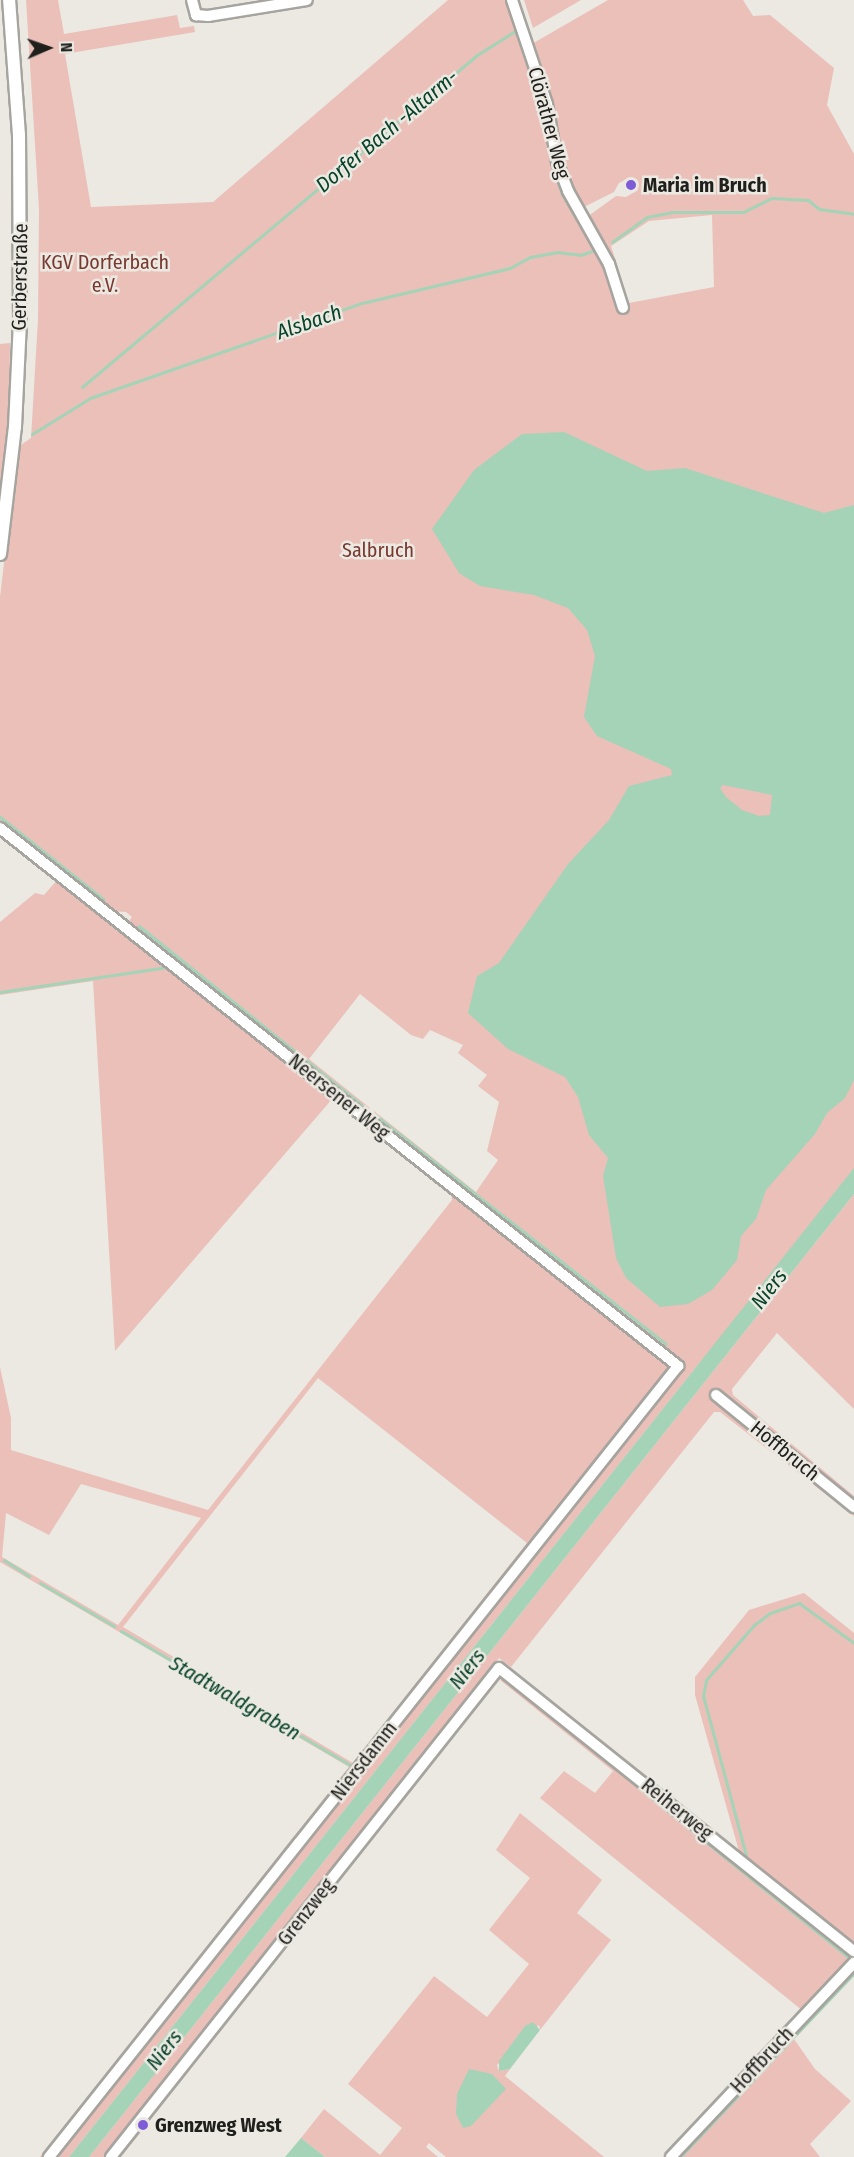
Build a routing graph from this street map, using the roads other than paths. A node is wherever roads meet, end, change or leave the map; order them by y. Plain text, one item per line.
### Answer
1 (9, 0) edge
2 (192, 0) edge
3 (307, 0) edge
4 (512, 0) edge
5 (622, 308) dead end
6 (0, 554) edge
7 (0, 828) edge
8 (678, 1366) joint
9 (716, 1395) dead end
10 (854, 1507) edge
11 (500, 1668) joint
12 (854, 1951) edge
13 (854, 1963) edge
14 (49, 2157) edge
15 (111, 2157) edge
16 (671, 2157) edge

1 - 6 street, Gerberstraße
2 - 3 street
4 - 5 street, Clörather Weg
7 - 8 street, Neersener Weg
8 - 14 street, Niersdamm
9 - 10 street, Hoffbruch
11 - 12 street, Reiherweg
11 - 15 street, Grenzweg
13 - 16 street, Hoffbruch

